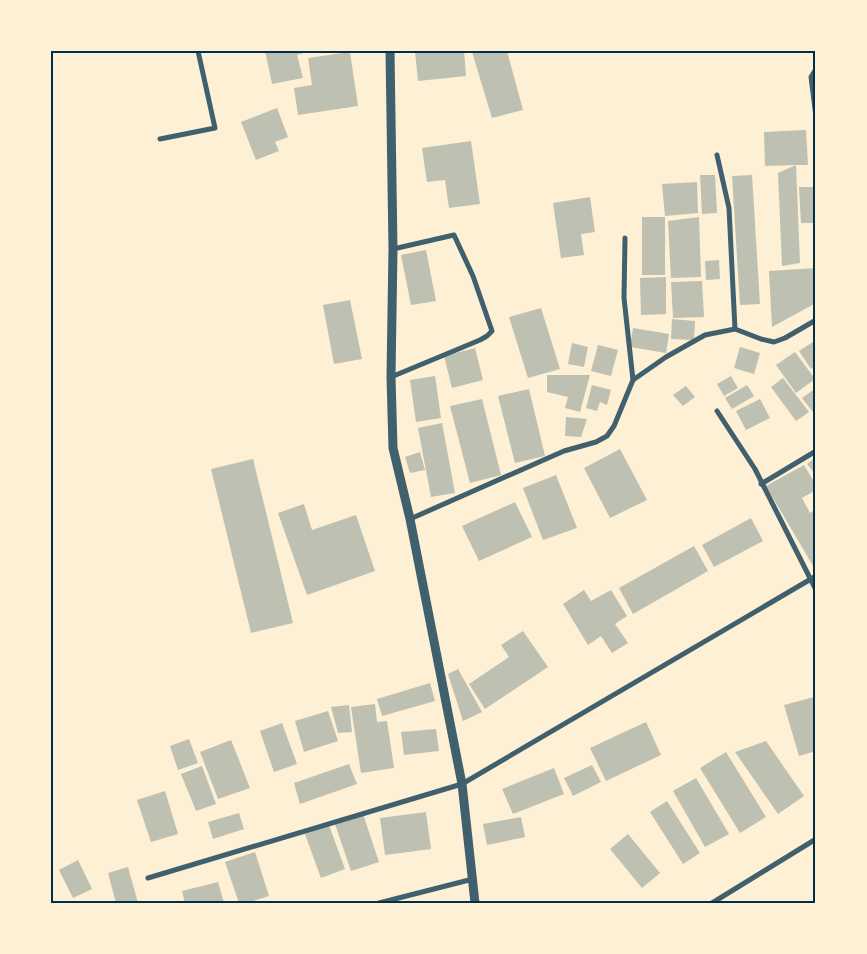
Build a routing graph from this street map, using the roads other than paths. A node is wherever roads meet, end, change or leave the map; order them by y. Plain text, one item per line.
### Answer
1 (198, 51) edge
2 (390, 51) edge
3 (816, 70) edge
4 (816, 117) edge
5 (160, 140) dead end
6 (717, 155) dead end
7 (625, 238) dead end
8 (393, 249) junction
9 (816, 320) edge
10 (735, 329) junction
11 (391, 377) junction
12 (633, 380) junction
13 (717, 411) dead end
14 (816, 451) edge
15 (761, 484) junction
16 (410, 519) junction
17 (816, 576) edge
18 (810, 580) junction
19 (816, 590) edge
20 (462, 784) junction
21 (816, 839) edge
22 (148, 878) dead end
23 (472, 879) junction
24 (379, 903) edge
25 (474, 903) edge
26 (712, 903) edge

1 - 5 street
2 - 8 street
3 - 4 street
6 - 10 street
7 - 12 street
8 - 11 street
8 - 11 street
9 - 10 street
10 - 12 street
11 - 16 street
12 - 16 street
13 - 15 street
14 - 15 street
15 - 18 street
16 - 20 street
17 - 18 street
18 - 19 street
18 - 20 street
20 - 22 street
20 - 23 street
21 - 26 street
23 - 24 street
23 - 25 street

